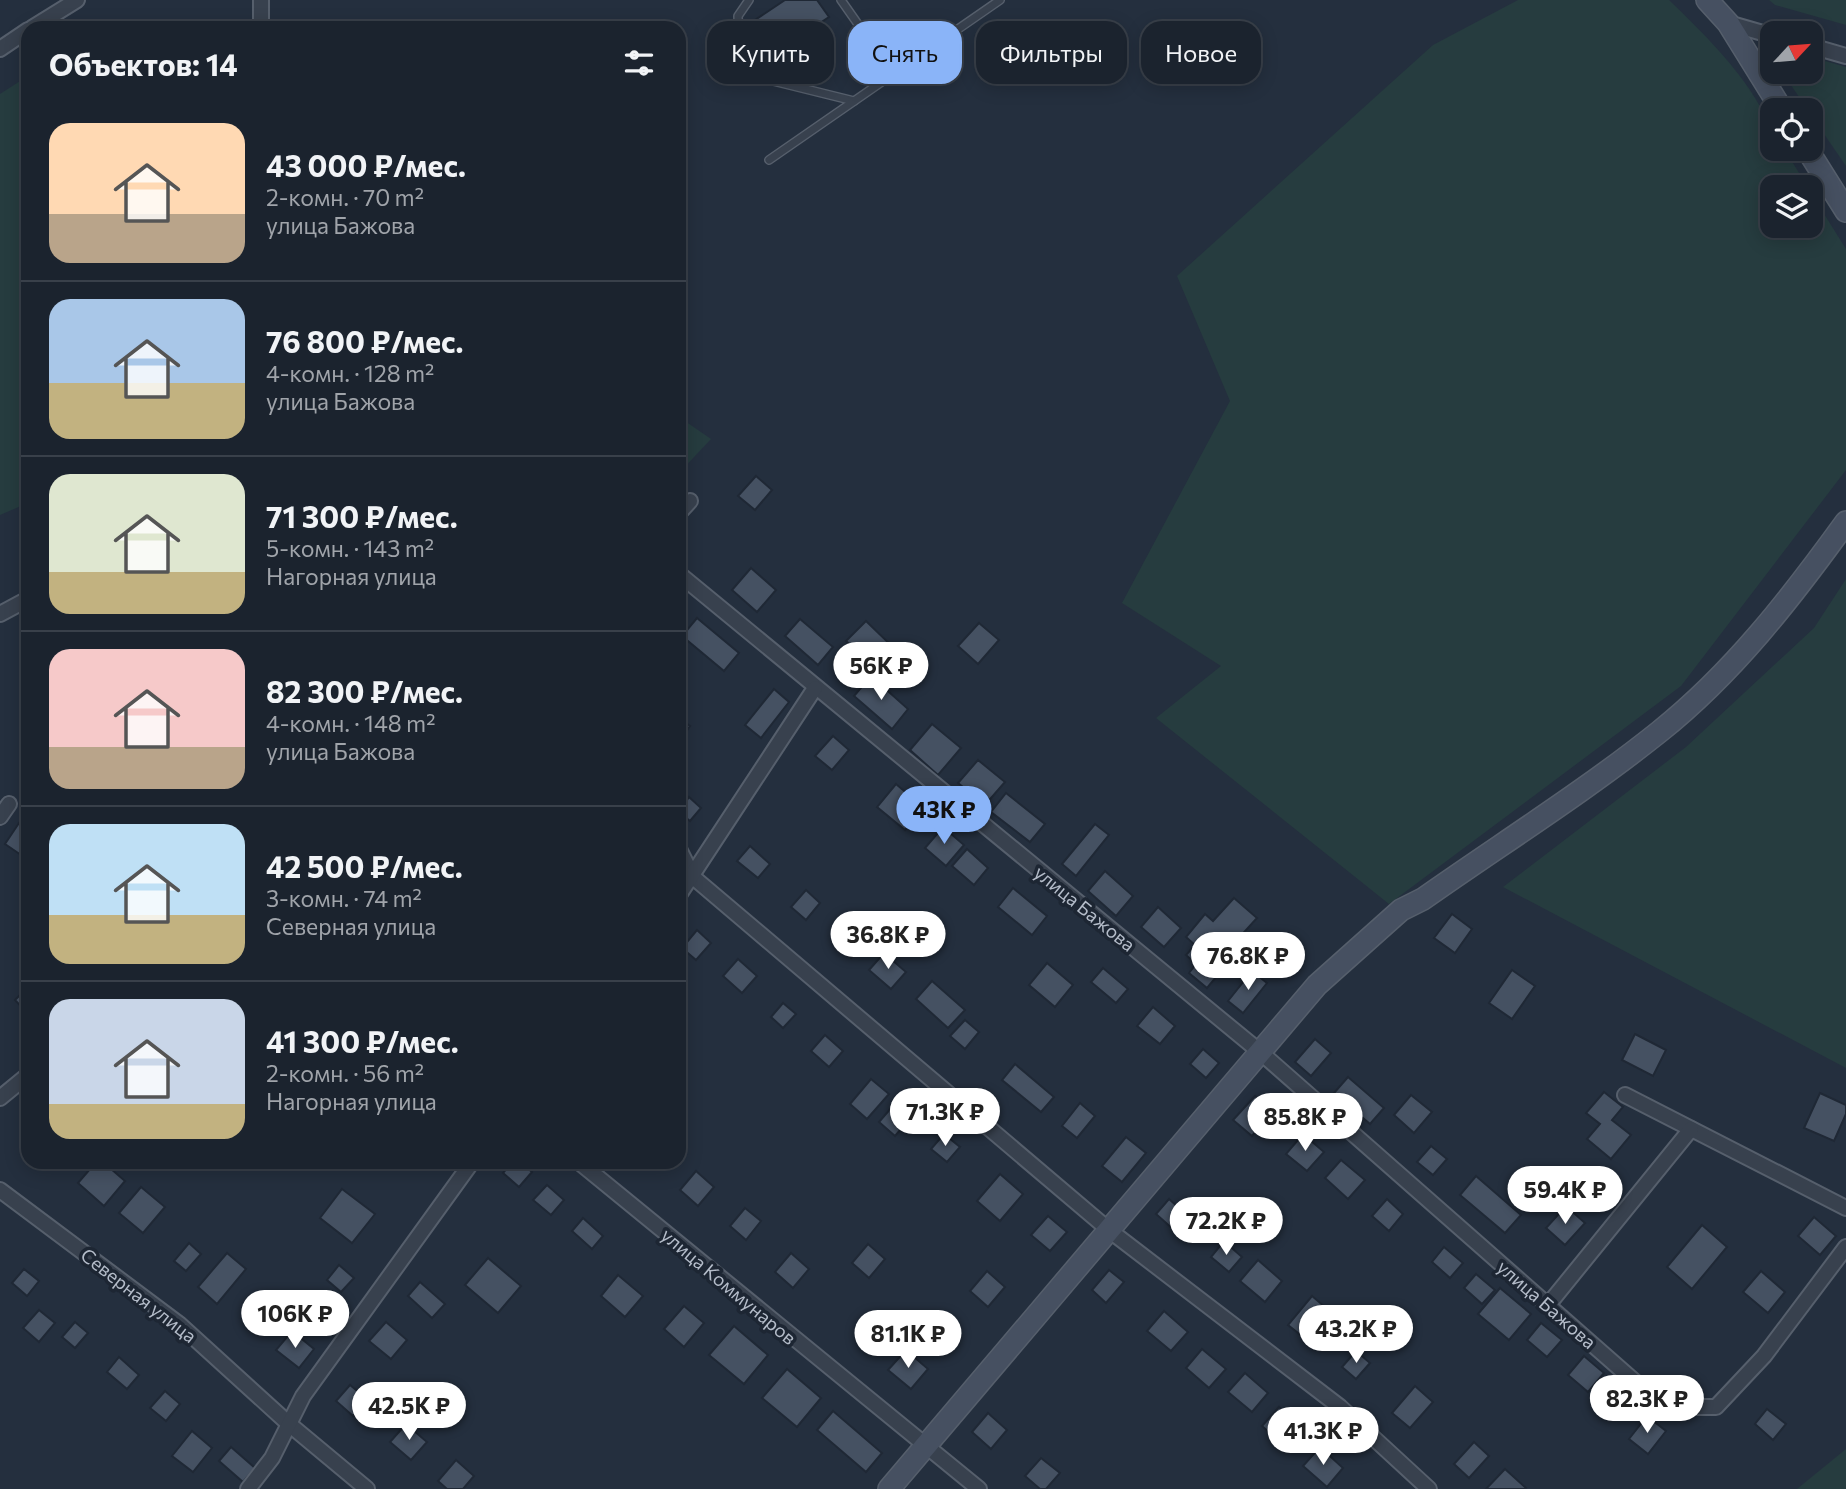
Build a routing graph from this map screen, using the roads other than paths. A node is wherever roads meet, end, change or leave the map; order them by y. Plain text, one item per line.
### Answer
1 (77, 0) edge
2 (261, 0) edge
3 (749, 0) edge
4 (841, 0) edge
5 (1000, 0) edge
6 (1707, 0) edge
7 (43, 21) edge
8 (261, 21) edge
9 (856, 21) edge
10 (1728, 23) junction
11 (962, 26) edge
12 (1760, 32) edge
13 (21, 35) edge
14 (0, 49) edge
15 (1824, 50) edge
16 (1846, 56) edge
17 (879, 84) edge
18 (1775, 98) edge
19 (854, 101) junction
20 (769, 160) dead end
21 (1815, 161) edge
22 (1846, 211) edge
23 (690, 501) dead end
24 (686, 505) edge
25 (1846, 522) edge
26 (686, 581) edge
27 (21, 603) edge
28 (0, 614) edge
29 (815, 688) junction
30 (9, 804) dead end
31 (0, 817) edge
32 (686, 863) edge
33 (693, 877) junction
34 (686, 886) edge
35 (1259, 1051) junction
36 (21, 1081) edge
37 (1625, 1095) dead end
38 (0, 1098) edge
39 (1691, 1129) junction
40 (467, 1169) edge
41 (587, 1169) edge
42 (0, 1190) edge
43 (1846, 1209) edge
44 (1109, 1230) junction
45 (1846, 1247) edge
46 (1548, 1305) junction
47 (289, 1424) junction
48 (925, 1448) junction
49 (248, 1489) edge
50 (367, 1489) edge
51 (889, 1489) edge
52 (979, 1489) edge
53 (1429, 1489) edge

1 - 7 street
2 - 8 street
3 - 19 lane
4 - 9 lane
5 - 11 lane
6 - 10 street
10 - 12 street
10 - 18 street
13 - 14 street
15 - 16 street
17 - 19 lane
19 - 20 lane
21 - 22 street
23 - 24 street
25 - 35 street
26 - 29 street, улица Бажова
27 - 28 street
29 - 33 street
29 - 35 street, улица Бажова
30 - 31 street
32 - 33 street
33 - 34 street
33 - 44 street
35 - 44 street
35 - 46 street, улица Бажова
36 - 38 street
37 - 39 street
39 - 43 street
39 - 46 street
40 - 47 street
41 - 48 street, улица Коммунаров
42 - 47 street, Северная улица
44 - 48 street
44 - 53 street
45 - 46 street, улица Бажова
47 - 49 street
47 - 50 street, Северная улица
48 - 51 street
48 - 52 street, улица Коммунаров

